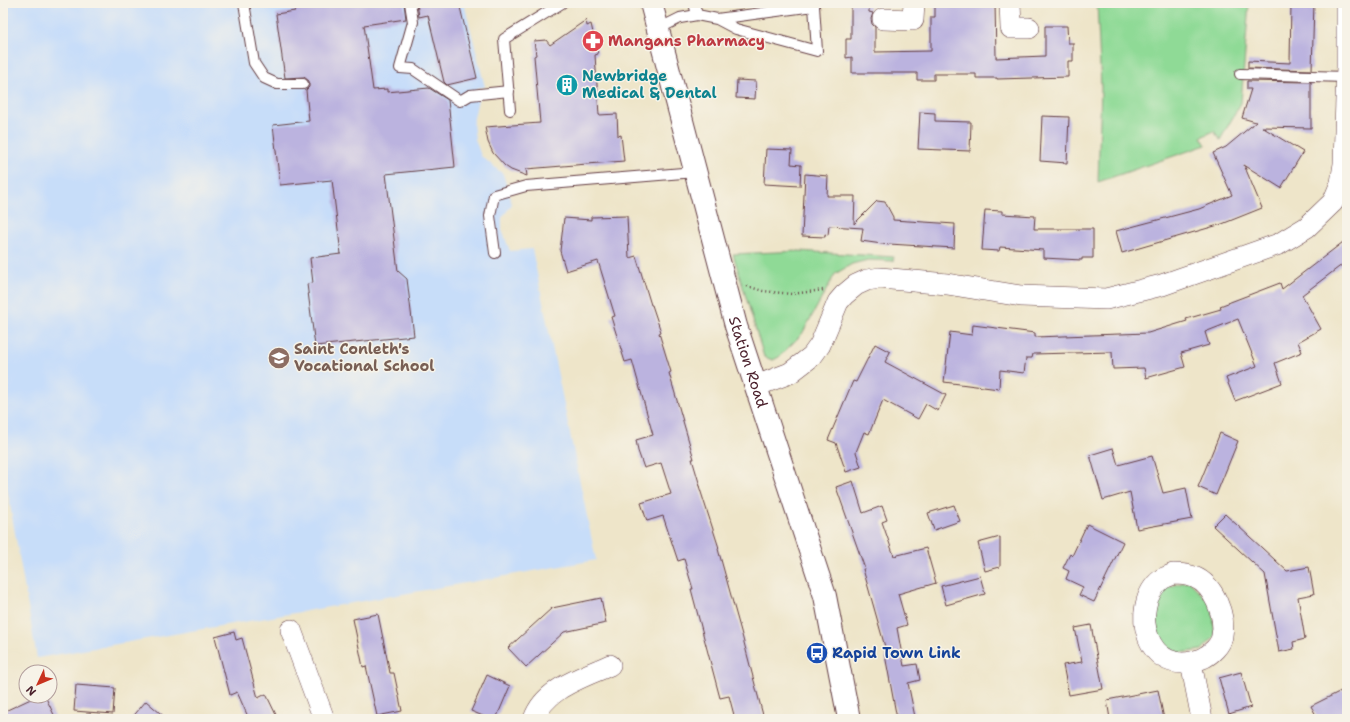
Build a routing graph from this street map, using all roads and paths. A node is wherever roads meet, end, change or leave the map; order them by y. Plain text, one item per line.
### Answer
1 (244, 3) edge
2 (410, 3) edge
3 (562, 3) edge
4 (652, 3) edge
5 (694, 3) edge
6 (914, 3) edge
7 (1010, 3) edge
8 (1347, 3) edge
9 (814, 4) edge
10 (697, 15) junction
11 (717, 19) junction
12 (883, 19) dead end
13 (1029, 28) dead end
14 (658, 29) junction
15 (1240, 74) dead end
16 (1346, 77) edge
17 (303, 84) dead end
18 (509, 91) junction
19 (510, 110) dead end
20 (695, 172) junction
21 (495, 252) dead end
22 (725, 286) junction
23 (844, 295) junction
24 (756, 386) junction
25 (291, 630) dead end
26 (1191, 663) junction
27 (610, 665) dead end
28 (324, 719) edge
29 (534, 719) edge
30 (849, 719) edge
31 (1202, 719) edge

1 - 17 lane
2 - 18 lane
3 - 18 lane
4 - 14 main road, Station Road
5 - 10 lane
6 - 12 street
7 - 13 street
8 - 16 street
9 - 11 lane
9 - 11 lane
10 - 11 lane
10 - 14 lane
14 - 20 main road, Station Road
15 - 16 lane
16 - 23 street
18 - 19 lane
20 - 21 lane
20 - 22 main road, Station Road
22 - 23 path
22 - 24 main road, Station Road
23 - 24 street
24 - 30 main road, Station Road
25 - 28 street
26 - 26 street
26 - 31 street
27 - 29 street

